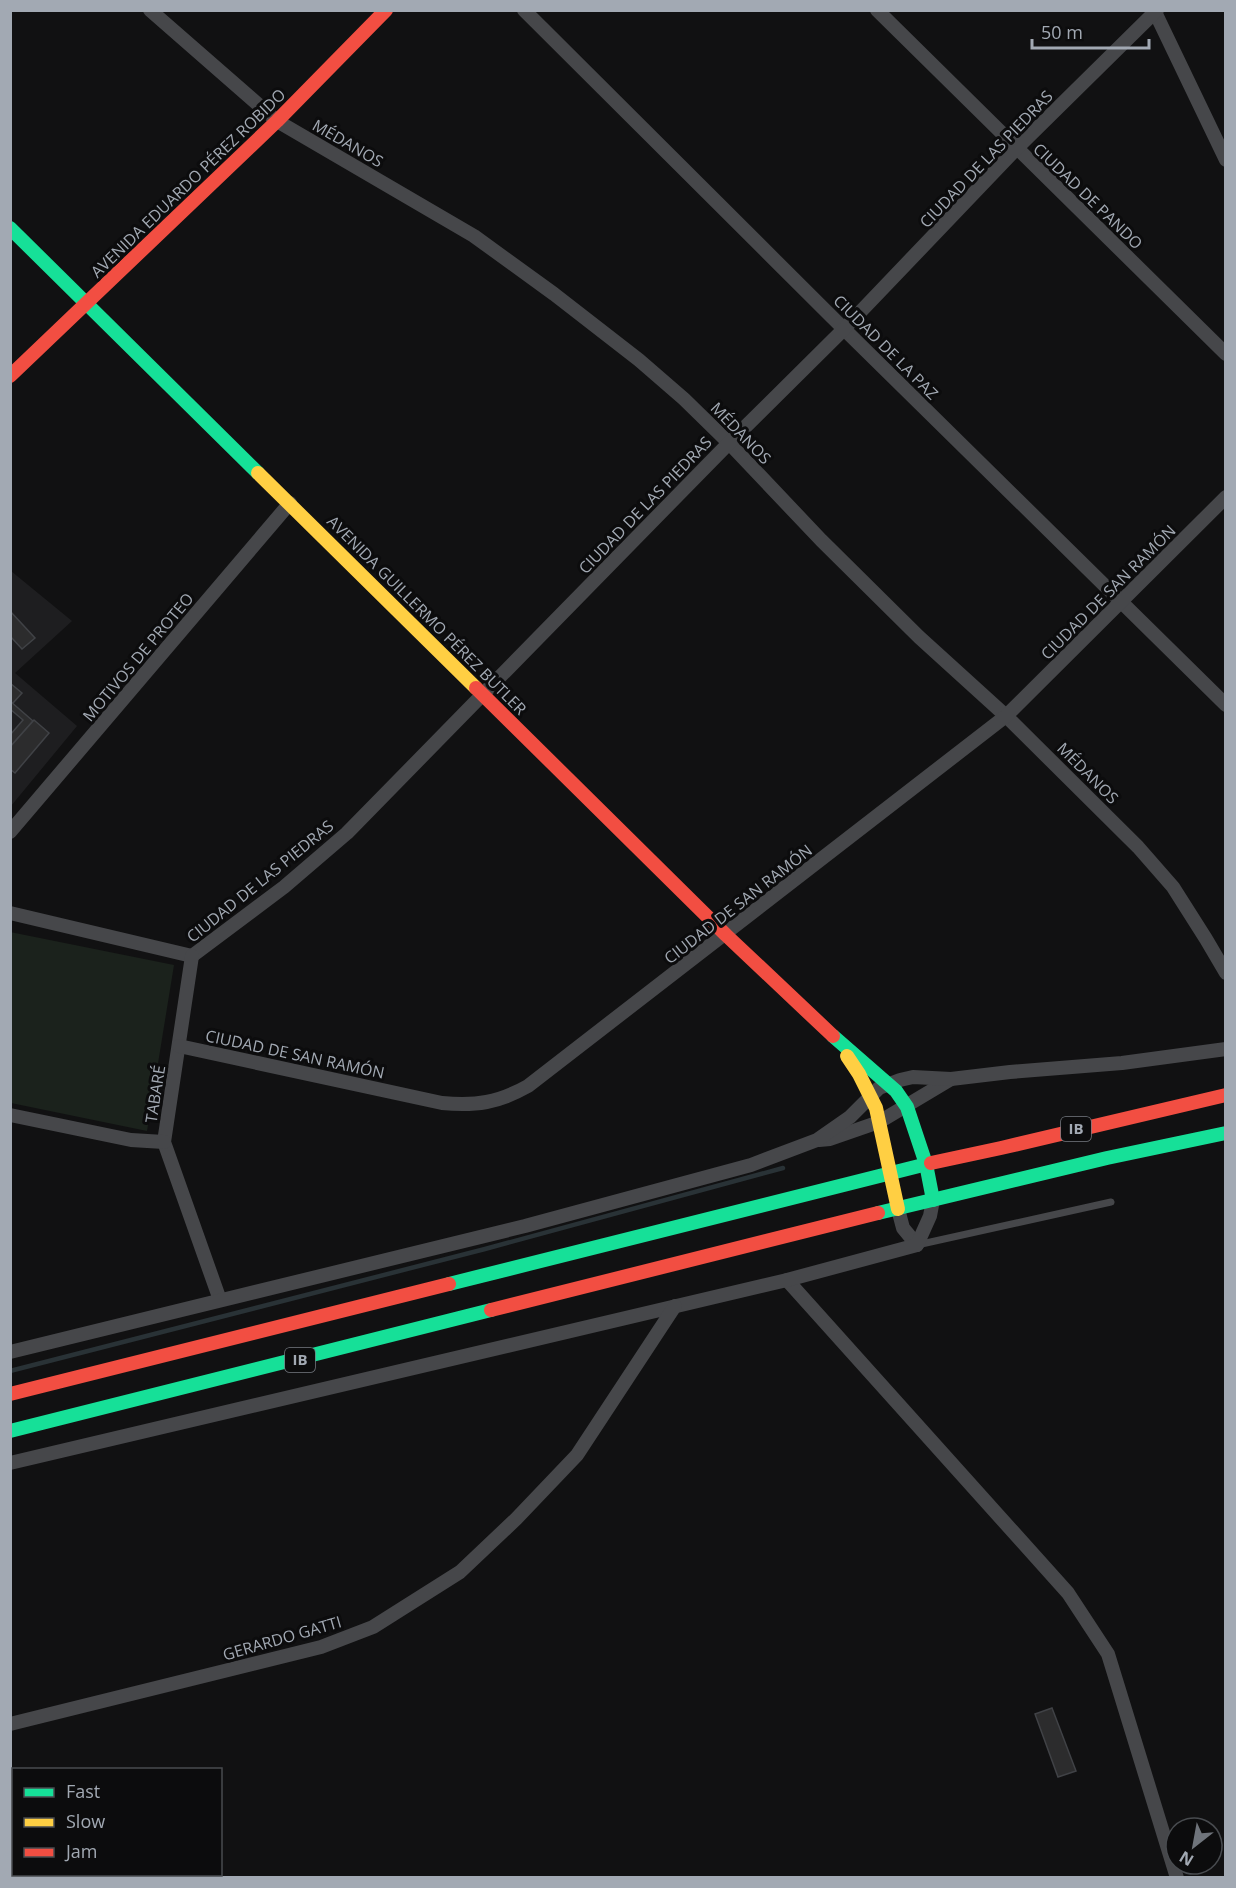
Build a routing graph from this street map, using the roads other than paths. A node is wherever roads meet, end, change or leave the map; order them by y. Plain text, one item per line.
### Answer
1 (150, 10) edge
2 (386, 10) edge
3 (524, 10) edge
4 (877, 10) edge
5 (1155, 11) edge
6 (277, 121) junction
7 (1017, 149) junction
8 (1226, 160) edge
9 (10, 228) edge
10 (87, 303) junction
11 (844, 329) junction
12 (1226, 354) edge
13 (10, 376) edge
14 (729, 443) junction
15 (1226, 497) edge
16 (290, 503) junction
17 (1121, 603) junction
18 (483, 693) junction
19 (1226, 705) edge
20 (1006, 717) junction
21 (10, 832) edge
22 (10, 913) edge
23 (726, 935) junction
24 (192, 956) junction
25 (1226, 973) edge
26 (820, 1024) junction
27 (179, 1046) junction
28 (1226, 1049) edge
29 (951, 1079) junction
30 (889, 1084) junction
31 (1226, 1095) edge
32 (872, 1096) junction
33 (907, 1107) junction
34 (10, 1116) edge
35 (879, 1122) junction
36 (1226, 1133) edge
37 (817, 1140) junction
38 (164, 1142) junction
39 (926, 1164) junction
40 (890, 1173) junction
41 (933, 1200) junction
42 (1111, 1202) dead end
43 (898, 1209) junction
44 (917, 1245) junction
45 (787, 1280) junction
46 (220, 1300) junction
47 (675, 1306) junction
48 (10, 1352) edge
49 (10, 1394) edge
50 (10, 1431) edge
51 (10, 1463) edge
52 (10, 1724) edge
53 (1177, 1878) edge

1 - 6 street, MÉDANOS
2 - 6 main road, AVENIDA EDUARDO PÉREZ ROBIDO
3 - 11 street, CIUDAD DE LA PAZ
4 - 7 street, CIUDAD DE PANDO
5 - 7 street, CIUDAD DE LAS PIEDRAS
5 - 8 street
6 - 10 main road, AVENIDA EDUARDO PÉREZ ROBIDO
6 - 14 street, MÉDANOS
7 - 11 street, CIUDAD DE LAS PIEDRAS
7 - 12 street, CIUDAD DE PANDO
9 - 10 main road, AVENIDA GUILLERMO PÉREZ BUTLER
10 - 13 main road, AVENIDA EDUARDO PÉREZ ROBIDO
10 - 16 main road, AVENIDA GUILLERMO PÉREZ BUTLER
11 - 14 street, CIUDAD DE LAS PIEDRAS
11 - 17 street, CIUDAD DE LA PAZ
14 - 18 street, CIUDAD DE LAS PIEDRAS
14 - 20 street, MÉDANOS
15 - 17 street, CIUDAD DE SAN RAMÓN
16 - 18 main road, AVENIDA GUILLERMO PÉREZ BUTLER
16 - 21 street, MOTIVOS DE PROTEO
17 - 19 street, CIUDAD DE LA PAZ
17 - 20 street, CIUDAD DE SAN RAMÓN
18 - 23 main road, AVENIDA GUILLERMO PÉREZ BUTLER
18 - 24 street, CIUDAD DE LAS PIEDRAS
20 - 23 street, CIUDAD DE SAN RAMÓN
20 - 25 street, MÉDANOS
22 - 24 street
23 - 26 main road, AVENIDA GUILLERMO PÉREZ BUTLER
23 - 27 street, CIUDAD DE SAN RAMÓN
24 - 27 street, TABARÉ
26 - 30 main road
26 - 32 main road
27 - 38 street, TABARÉ
28 - 29 street
29 - 30 street
29 - 33 street
30 - 32 street
30 - 33 main road
31 - 39 main road, IB
32 - 35 main road
32 - 37 street
33 - 35 street
33 - 39 main road
34 - 38 street
35 - 37 street
35 - 40 main road
36 - 41 main road, IB
37 - 46 street
38 - 46 street, TABARÉ
39 - 40 main road, IB
39 - 41 main road
40 - 43 main road
40 - 49 main road, IB
41 - 43 main road, IB
41 - 44 street
42 - 44 lane
43 - 44 street
43 - 50 main road, IB
44 - 45 street
45 - 47 street
45 - 53 street
46 - 48 street
47 - 51 street
47 - 52 street, GERARDO GATTI

